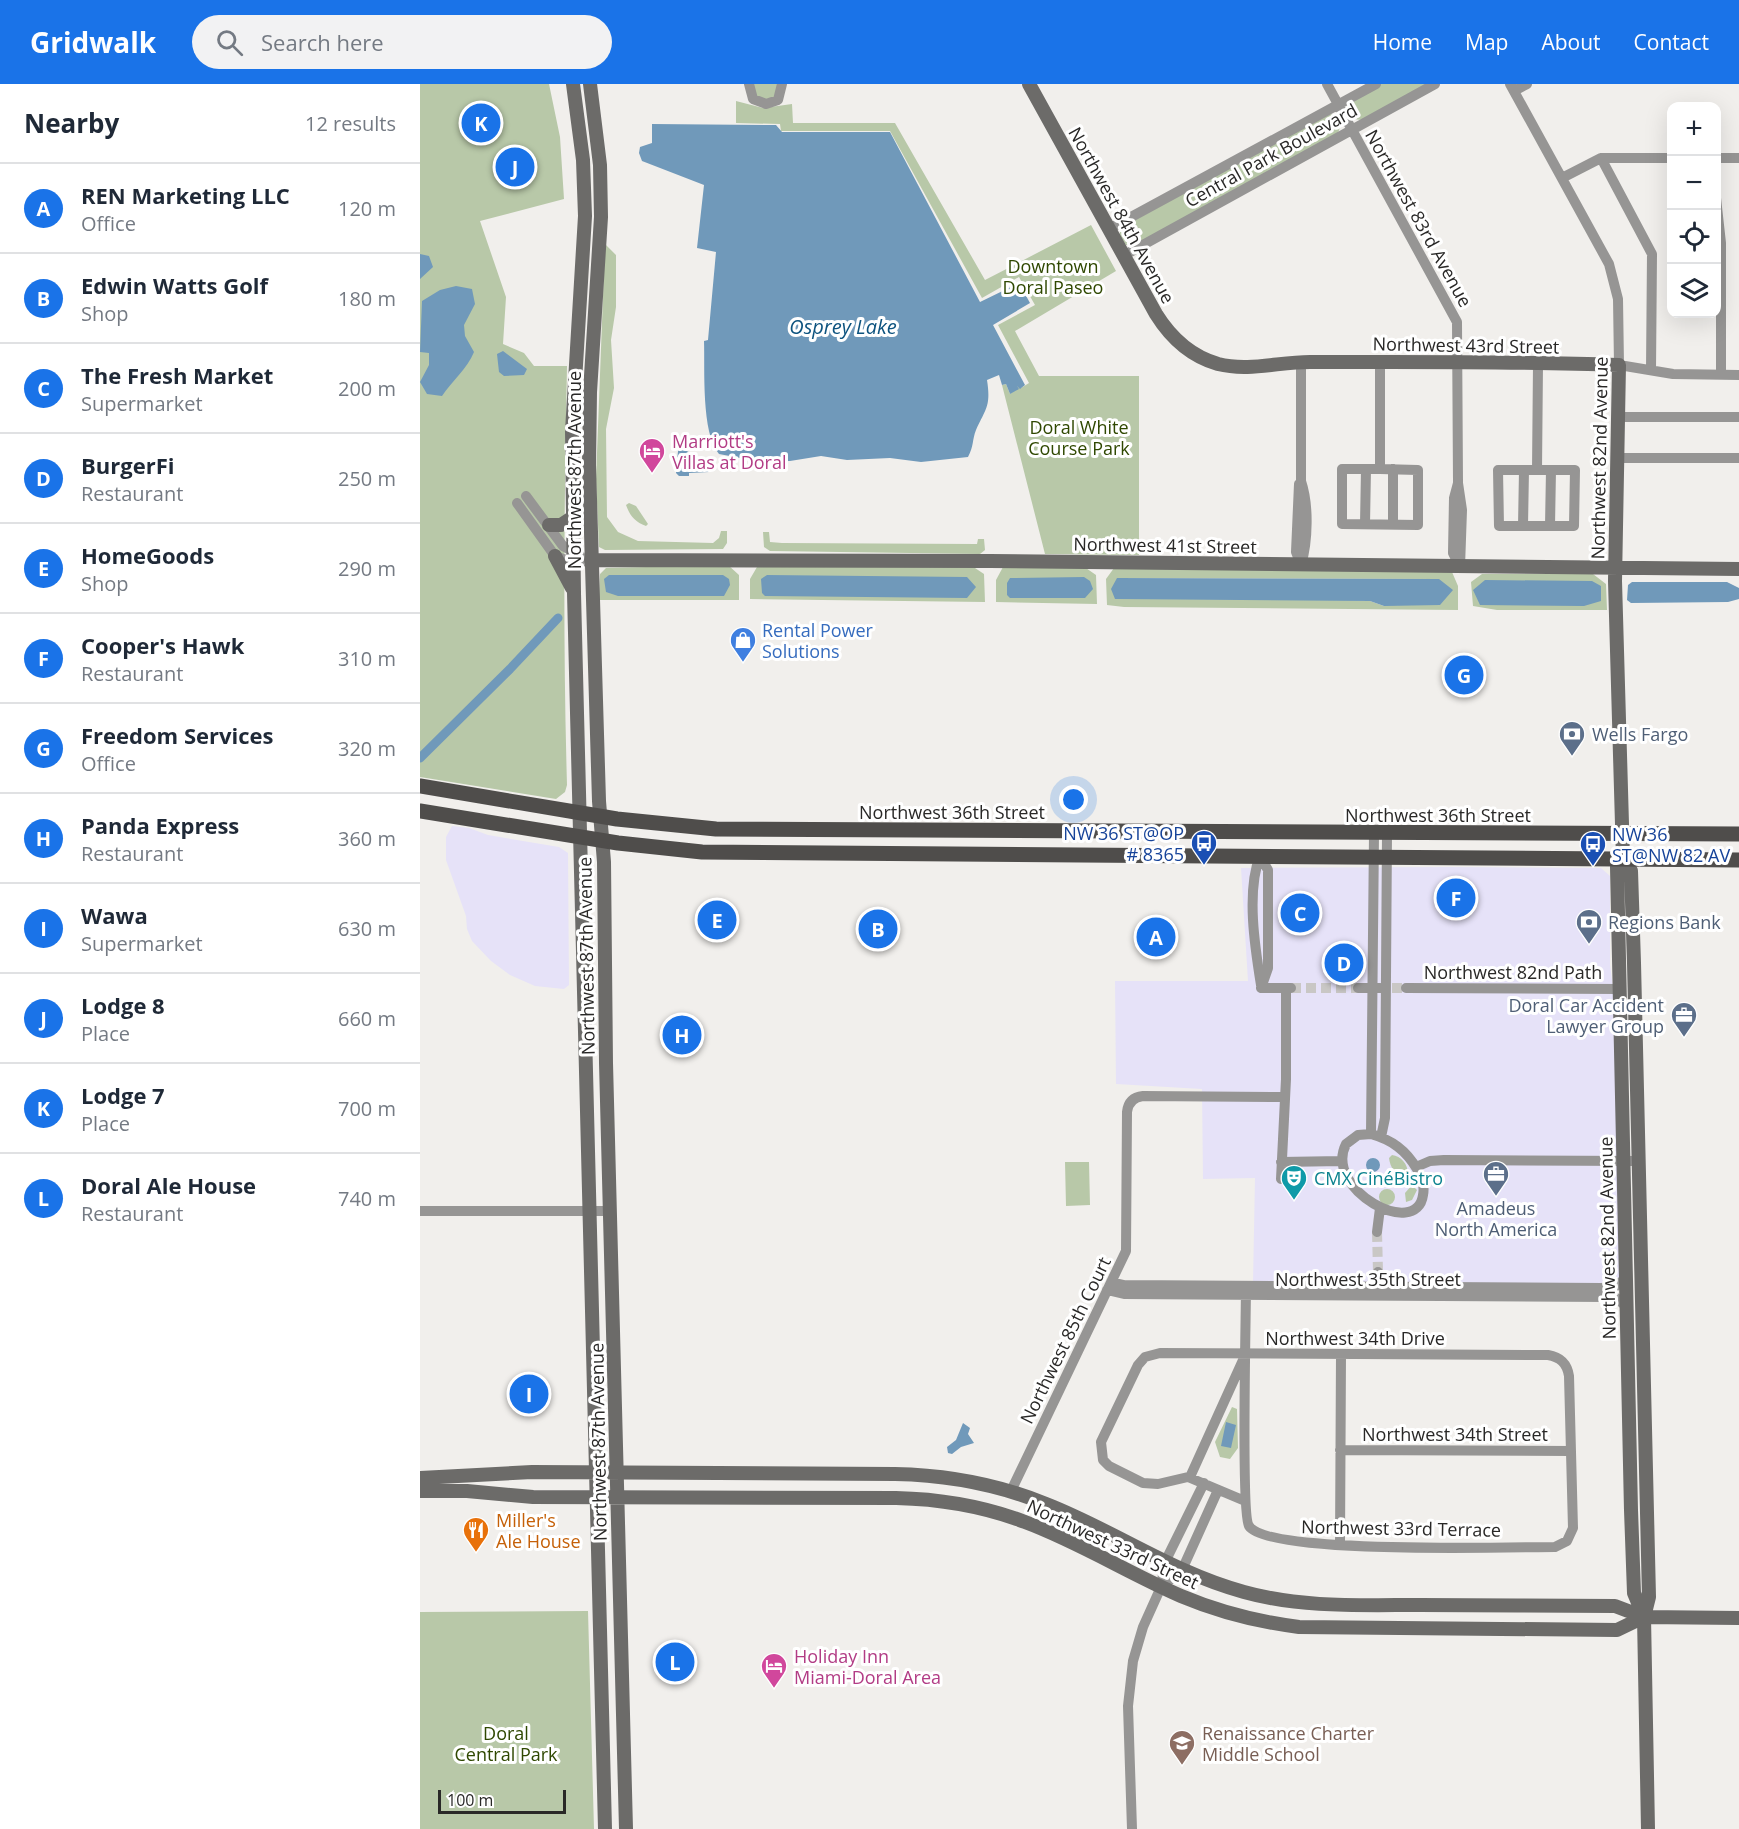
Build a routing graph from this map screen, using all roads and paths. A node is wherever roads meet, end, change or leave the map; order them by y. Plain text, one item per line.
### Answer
1 (573, 84) edge
2 (590, 84) edge
3 (748, 84) edge
4 (782, 84) edge
5 (1029, 84) edge
6 (1327, 84) edge
7 (1376, 84) edge
8 (1435, 84) edge
9 (1527, 84) edge
10 (1512, 88) edge
11 (1338, 104) junction
12 (1352, 130) junction
13 (1667, 158) edge
14 (1721, 158) edge
15 (1739, 158) edge
16 (1601, 159) junction
17 (1562, 178) junction
18 (1717, 210) edge
19 (585, 216) junction
20 (601, 217) junction
21 (1109, 229) junction
22 (1123, 256) junction
23 (1194, 354) joint
24 (1301, 362) junction
25 (1380, 362) junction
26 (1459, 363) junction
27 (1538, 364) junction
28 (1619, 365) junction
29 (1651, 370) junction
30 (1721, 375) junction
31 (1739, 375) edge
32 (1618, 417) junction
33 (1739, 417) edge
34 (1618, 458) junction
35 (1739, 458) edge
36 (1366, 469) junction
37 (1380, 470) junction
38 (1393, 470) junction
39 (1524, 470) junction
40 (1538, 470) junction
41 (1551, 470) junction
42 (573, 517) junction
43 (1365, 524) junction
44 (549, 525) junction
45 (1393, 525) junction
46 (1523, 526) junction
47 (1550, 526) junction
48 (555, 556) junction
49 (574, 558) junction
50 (591, 560) junction
51 (1301, 565) junction
52 (1460, 567) junction
53 (1616, 568) junction
54 (1739, 569) edge
55 (574, 594) junction
56 (575, 650) junction
57 (595, 704) junction
58 (420, 786) edge
59 (441, 790) junction
60 (472, 795) junction
61 (424, 810) edge
62 (579, 813) junction
63 (600, 816) junction
64 (844, 830) junction
65 (1113, 832) junction
66 (1260, 833) junction
67 (1381, 834) junction
68 (1739, 834) edge
69 (1622, 835) junction
70 (580, 837) junction
71 (602, 840) junction
72 (806, 854) junction
73 (1112, 855) junction
74 (1260, 856) junction
75 (1380, 857) junction
76 (1623, 859) junction
77 (1739, 860) edge
78 (1254, 911) junction
79 (1268, 911) junction
80 (1261, 988) junction
81 (1359, 988) tunnel mouth
82 (1383, 988) junction
83 (1406, 988) tunnel mouth
84 (1619, 989) junction
85 (1635, 1015) junction
86 (1637, 1083) junction
87 (607, 1084) junction
88 (1621, 1084) junction
89 (586, 1085) junction
90 (1284, 1097) junction
91 (1376, 1136) junction
92 (1342, 1161) junction
93 (1623, 1161) junction
94 (1638, 1161) junction
95 (1281, 1162) junction
96 (1416, 1167) junction
97 (1281, 1179) dead end
98 (1380, 1208) junction
99 (589, 1210) junction
100 (420, 1211) edge
101 (610, 1211) junction
102 (1377, 1232) tunnel mouth
103 (1378, 1272) tunnel mouth
104 (1626, 1278) junction
105 (1109, 1286) junction
106 (1246, 1290) junction
107 (1378, 1291) junction
108 (1508, 1292) junction
109 (1626, 1306) junction
110 (1245, 1354) junction
111 (1341, 1354) junction
112 (1630, 1447) junction
113 (1340, 1450) junction
114 (1571, 1451) junction
115 (596, 1472) junction
116 (617, 1472) junction
117 (1646, 1473) junction
118 (1190, 1477) junction
119 (420, 1478) edge
120 (1204, 1483) junction
121 (1218, 1490) junction
122 (420, 1491) edge
123 (1011, 1491) junction
124 (596, 1496) junction
125 (617, 1496) junction
126 (1245, 1501) junction
127 (977, 1507) junction
128 (1340, 1545) junction
129 (1165, 1562) junction
130 (1182, 1570) junction
131 (1161, 1587) junction
132 (1644, 1617) junction
133 (1739, 1618) edge
134 (602, 1727) junction
135 (623, 1727) junction
136 (605, 1829) edge
137 (626, 1829) edge
138 (1132, 1829) edge
139 (1648, 1829) edge

1 - 19 street, Northwest 87th Avenue
2 - 20 street, Northwest 87th Avenue
3 - 4 street
5 - 21 street, Northwest 84th Avenue
6 - 11 street, Northwest 83rd Avenue
7 - 11 street, Central Park Boulevard
8 - 12 street, Central Park Boulevard
9 - 10 street
10 - 17 street, Northwest 82nd Avenue
11 - 12 street, Northwest 83rd Avenue
11 - 21 street, Central Park Boulevard
12 - 22 street, Central Park Boulevard
12 - 26 street, Northwest 83rd Avenue
13 - 16 street
14 - 15 street
16 - 17 street
16 - 29 street
17 - 28 street, Northwest 82nd Avenue
18 - 30 street
19 - 20 street
19 - 42 street, Northwest 87th Avenue
20 - 50 street, Northwest 87th Avenue
21 - 22 street, Northwest 84th Avenue
22 - 23 street, Northwest 84th Avenue
23 - 24 street, Northwest 43rd Street
24 - 25 street, Northwest 43rd Street
24 - 51 street
25 - 26 street, Northwest 43rd Street
25 - 37 street
26 - 27 street, Northwest 43rd Street
26 - 52 street, Northwest 83rd Avenue
27 - 28 street, Northwest 43rd Street
27 - 40 street
28 - 29 street, Northwest 43rd Street
28 - 32 street, Northwest 82nd Avenue
29 - 30 street, Northwest 43rd Street
30 - 31 street, Northwest 43rd Street
32 - 33 street
32 - 34 street, Northwest 82nd Avenue
34 - 35 street
34 - 53 street, Northwest 82nd Avenue
36 - 37 street
36 - 43 street
36 - 43 street
37 - 38 street
38 - 45 street
38 - 45 street
39 - 40 street
39 - 46 street
39 - 46 street
40 - 41 street
41 - 47 street
41 - 47 street
42 - 44 street
42 - 49 street, Northwest 87th Avenue
43 - 45 street
44 - 48 street, Northwest 41st Street
44 - 49 street, Northwest 41st Street
46 - 47 street
48 - 49 street, Northwest 41st Street
48 - 55 street
49 - 50 street, Northwest 41st Street
49 - 55 street, Northwest 87th Avenue
50 - 51 street, Northwest 41st Street
50 - 57 street, Northwest 87th Avenue
51 - 52 street, Northwest 41st Street
52 - 53 street, Northwest 41st Street
53 - 54 street, Northwest 41st Street
53 - 69 street, Northwest 82nd Avenue
55 - 56 street, Northwest 87th Avenue
56 - 57 street
56 - 62 street, Northwest 87th Avenue
57 - 63 street, Northwest 87th Avenue
58 - 59 main road, Northwest 36th Street
59 - 60 main road, Northwest 36th Street
59 - 61 main road
60 - 61 main road
60 - 62 main road, Northwest 36th Street
61 - 70 main road
62 - 63 main road, Northwest 36th Street
62 - 70 street, Northwest 87th Avenue
63 - 64 main road, Northwest 36th Street
63 - 71 street, Northwest 87th Avenue
64 - 65 main road, Northwest 36th Street
64 - 72 main road
65 - 66 main road, Northwest 36th Street
65 - 73 main road
66 - 67 main road, Northwest 36th Street
66 - 74 main road
67 - 69 main road, Northwest 36th Street
67 - 75 street
68 - 69 main road, Northwest 36th Street
69 - 76 street, Northwest 82nd Avenue
70 - 71 main road
70 - 89 street, Northwest 87th Avenue
71 - 72 main road
71 - 87 street, Northwest 87th Avenue
72 - 73 main road
73 - 74 main road
74 - 75 main road
74 - 78 street
74 - 79 street
75 - 76 main road
75 - 82 street
76 - 77 main road
76 - 84 street, Northwest 82nd Avenue
76 - 85 street, Northwest 82nd Avenue
78 - 79 street
78 - 80 street
79 - 80 street
80 - 90 street
81 - 82 street
82 - 91 street
83 - 84 street, Northwest 82nd Path
84 - 85 street
84 - 88 street, Northwest 82nd Avenue
85 - 86 street, Northwest 82nd Avenue
86 - 88 street
86 - 94 street, Northwest 82nd Avenue
87 - 89 street
87 - 101 street, Northwest 87th Avenue
88 - 93 street, Northwest 82nd Avenue
89 - 99 street, Northwest 87th Avenue
90 - 95 street
90 - 105 street, Northwest 85th Court
91 - 92 street
91 - 96 street
92 - 95 street
92 - 98 street
93 - 94 street
93 - 96 street
93 - 104 street, Northwest 82nd Avenue
94 - 117 street, Northwest 82nd Avenue
95 - 97 street
96 - 98 street
98 - 102 street
99 - 100 street
99 - 101 street
99 - 115 street, Northwest 87th Avenue
101 - 116 street, Northwest 87th Avenue
103 - 107 street
104 - 108 street, Northwest 35th Street
104 - 109 street, Northwest 82nd Avenue
105 - 106 street, Northwest 35th Street
105 - 123 street, Northwest 85th Court
106 - 107 street, Northwest 35th Street
106 - 110 street
107 - 108 street, Northwest 35th Street
108 - 109 street, Northwest 35th Street
109 - 112 street, Northwest 82nd Avenue
110 - 111 street, Northwest 34th Drive
110 - 118 street
110 - 118 street, Northwest 34th Drive
110 - 126 street
111 - 113 street
111 - 114 street, Northwest 34th Drive
112 - 117 street
112 - 132 street, Northwest 82nd Avenue
113 - 114 street, Northwest 34th Street
113 - 128 street
114 - 128 street, Northwest 33rd Terrace
115 - 116 street, Northwest 33rd Street
115 - 119 street, Northwest 33rd Street
115 - 124 street, Northwest 87th Avenue
116 - 123 street, Northwest 33rd Street
116 - 125 street, Northwest 87th Avenue
117 - 132 street, Northwest 82nd Avenue
118 - 120 street
120 - 121 street
120 - 129 street
121 - 126 street
121 - 130 street
122 - 124 street, Northwest 33rd Street
123 - 127 street
123 - 129 street, Northwest 33rd Street
124 - 125 street, Northwest 33rd Street
124 - 134 street, Northwest 87th Avenue
125 - 127 street, Northwest 33rd Street
125 - 135 street, Northwest 87th Avenue
126 - 128 street, Northwest 33rd Terrace
127 - 131 street, Northwest 33rd Street
129 - 130 street, Northwest 33rd Street
129 - 131 street
130 - 131 street
130 - 132 street, Northwest 33rd Street
131 - 132 street, Northwest 33rd Street
131 - 138 street
132 - 133 street, Northwest 33rd Street
132 - 139 street, Northwest 82nd Avenue
134 - 135 street
134 - 136 street, Northwest 87th Avenue
135 - 137 street, Northwest 87th Avenue

